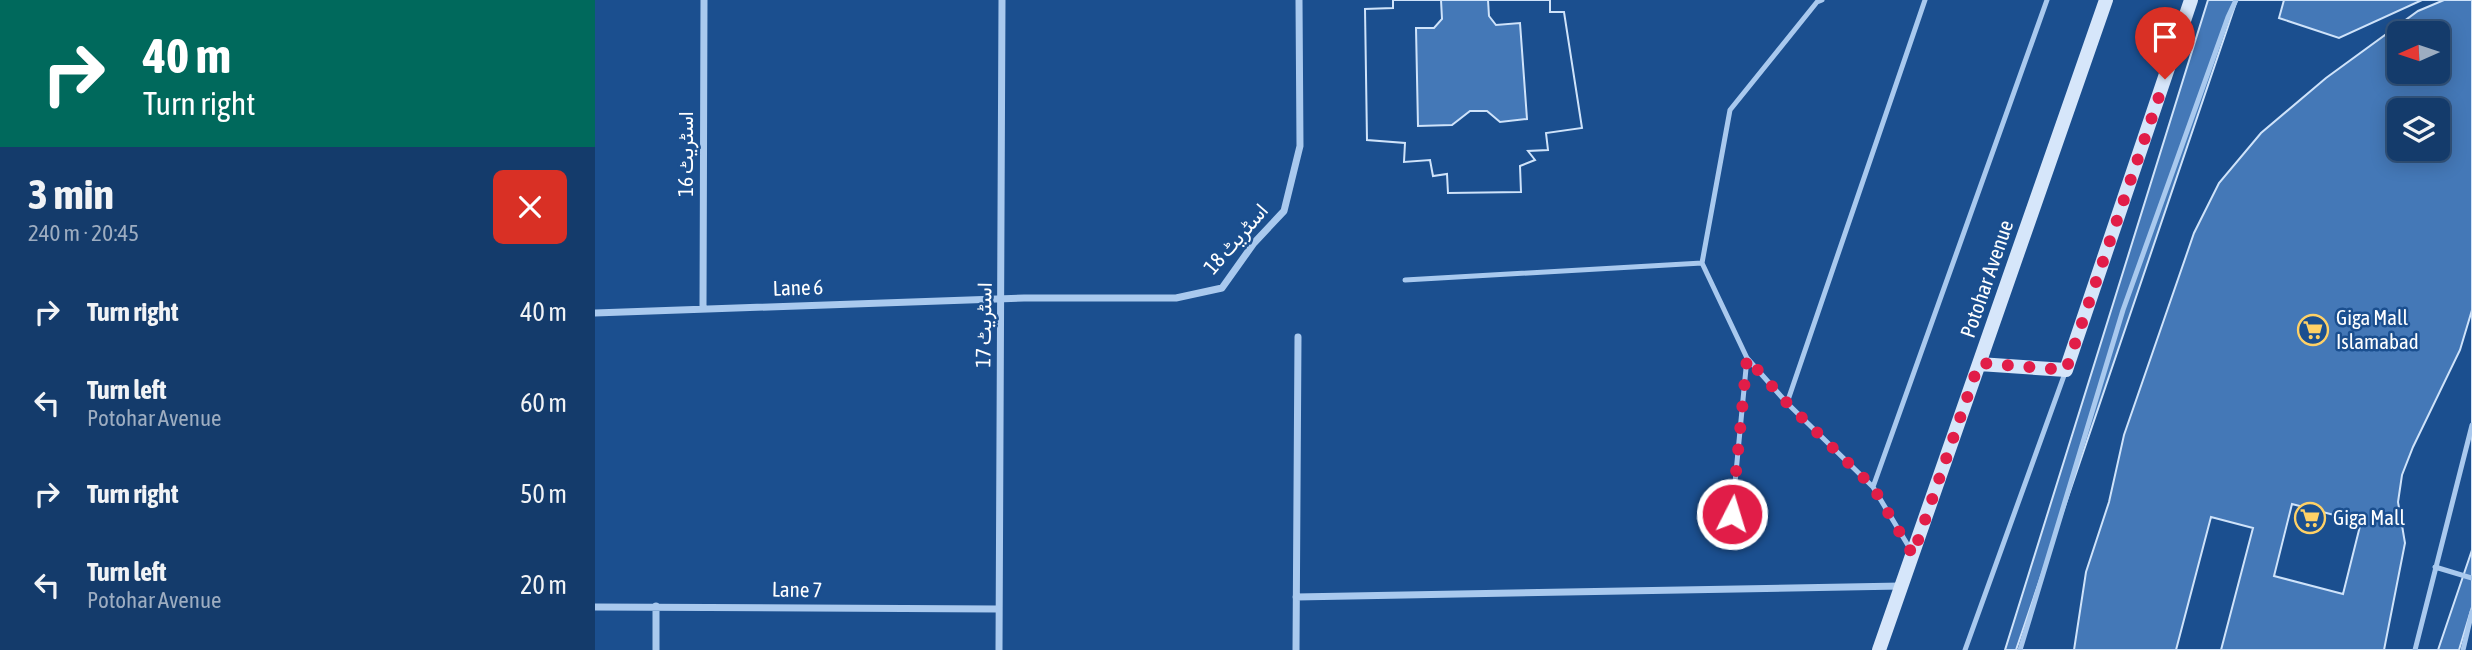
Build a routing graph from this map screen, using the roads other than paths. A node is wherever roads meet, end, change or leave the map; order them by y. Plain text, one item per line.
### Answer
1 (704, 0) edge
2 (1002, 0) edge
3 (1299, 0) edge
4 (1822, 0) edge
5 (1925, 0) edge
6 (2047, 0) edge
7 (2106, 0) edge
8 (2192, 0) edge
9 (2237, 0) edge
10 (1702, 263) junction
11 (1405, 280) dead end
12 (1002, 299) junction
13 (703, 309) junction
14 (595, 313) edge
15 (1298, 337) dead end
16 (1747, 358) junction
17 (1979, 363) junction
18 (2066, 370) junction
19 (1787, 403) junction
20 (2472, 425) edge
21 (1873, 487) junction
22 (1732, 514) dead end
23 (1913, 555) junction
24 (2435, 567) junction
25 (2472, 579) edge
26 (1902, 586) junction
27 (1296, 597) junction
28 (656, 606) junction
29 (595, 607) edge
30 (998, 609) junction
31 (2472, 612) edge
32 (656, 650) edge
33 (999, 650) edge
34 (1296, 650) edge
35 (1879, 650) edge
36 (1965, 650) edge
37 (2020, 650) edge
38 (2415, 650) edge
39 (2463, 650) edge

1 - 13 street, اسٹریٹ 16
2 - 12 street, اسٹریٹ 17
3 - 12 street, اسٹریٹ 18
4 - 10 lane
5 - 19 lane
6 - 21 lane
7 - 17 street, Potohar Avenue
8 - 18 street
9 - 37 lane
10 - 11 lane
10 - 16 lane
12 - 13 street, Lane 6
12 - 30 street, اسٹریٹ 17
13 - 14 street, Lane 6
15 - 27 street
16 - 19 lane
16 - 22 lane
17 - 18 street
17 - 23 street, Potohar Avenue
18 - 36 lane
19 - 21 lane
20 - 24 lane
21 - 23 lane
23 - 26 street, Potohar Avenue
24 - 25 lane
24 - 38 lane
26 - 27 street
26 - 35 street, Potohar Avenue
27 - 34 street
28 - 29 street, Lane 7
28 - 30 street, Lane 7
28 - 32 street
30 - 33 street, اسٹریٹ 17
31 - 39 lane

